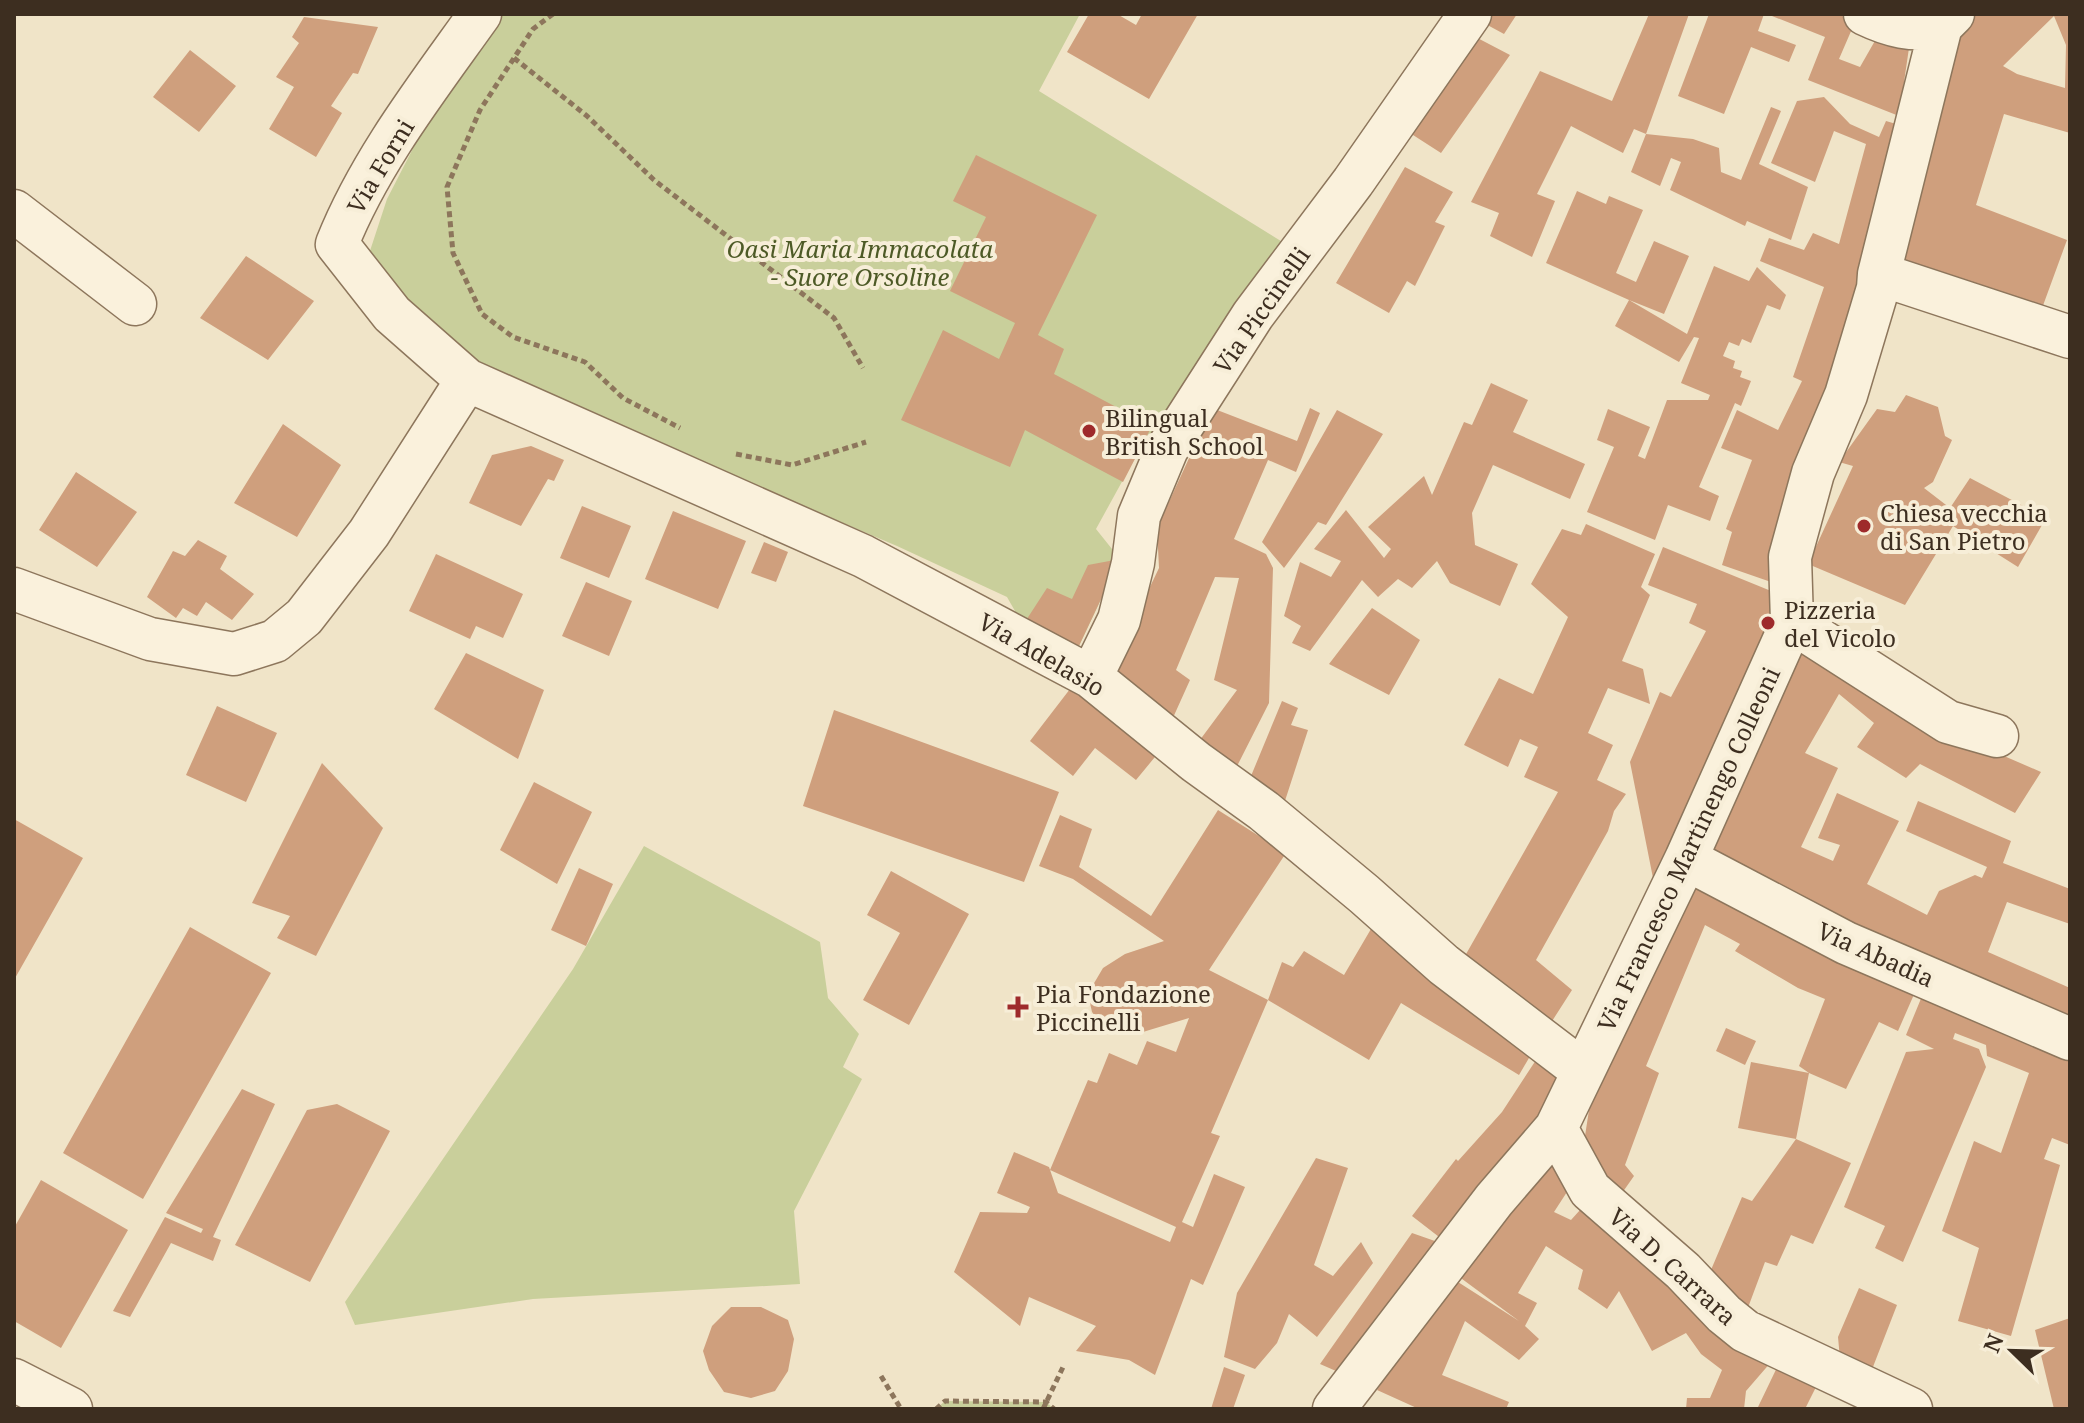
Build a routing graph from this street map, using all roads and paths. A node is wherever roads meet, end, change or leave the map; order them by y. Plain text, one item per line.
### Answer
1 (480, 14) edge
2 (553, 14) edge
3 (1470, 14) edge
4 (1865, 14) edge
5 (1947, 20) edge
6 (514, 58) junction
7 (14, 211) edge
8 (1879, 274) junction
9 (135, 304) dead end
10 (2070, 337) edge
11 (863, 368) dead end
12 (467, 380) junction
13 (687, 432) dead end
14 (866, 442) dead end
15 (725, 452) dead end
16 (14, 589) edge
17 (1792, 622) junction
18 (1091, 677) junction
19 (1997, 736) dead end
20 (1686, 859) junction
21 (2070, 1039) edge
22 (1583, 1071) junction
23 (1556, 1128) junction
24 (1064, 1365) dead end
25 (881, 1376) dead end
26 (14, 1380) edge
27 (1046, 1402) junction
28 (71, 1409) edge
29 (901, 1409) edge
30 (936, 1409) edge
31 (1043, 1409) edge
32 (1054, 1409) edge
33 (1334, 1409) edge
34 (1911, 1409) edge

1 - 12 street, Via Forni
2 - 6 path
3 - 18 street, Via Piccinelli
4 - 5 street
5 - 8 street, Via Francesco Martinengo Colleoni
6 - 11 path
6 - 13 path
7 - 9 street
8 - 10 street
8 - 17 street, Via Francesco Martinengo Colleoni
12 - 16 street
12 - 18 street, Via Adelasio
14 - 15 path
17 - 19 street
17 - 20 street, Via Francesco Martinengo Colleoni
18 - 22 street, Via Adelasio
20 - 21 street, Via Abadia
20 - 22 street, Via Francesco Martinengo Colleoni
22 - 23 street, Via Francesco Martinengo Colleoni
23 - 33 street, Via Francesco Martinengo Colleoni
23 - 34 street, Via D. Carrara
24 - 27 path
25 - 29 path
26 - 28 street
27 - 30 path
27 - 31 path
27 - 32 path

